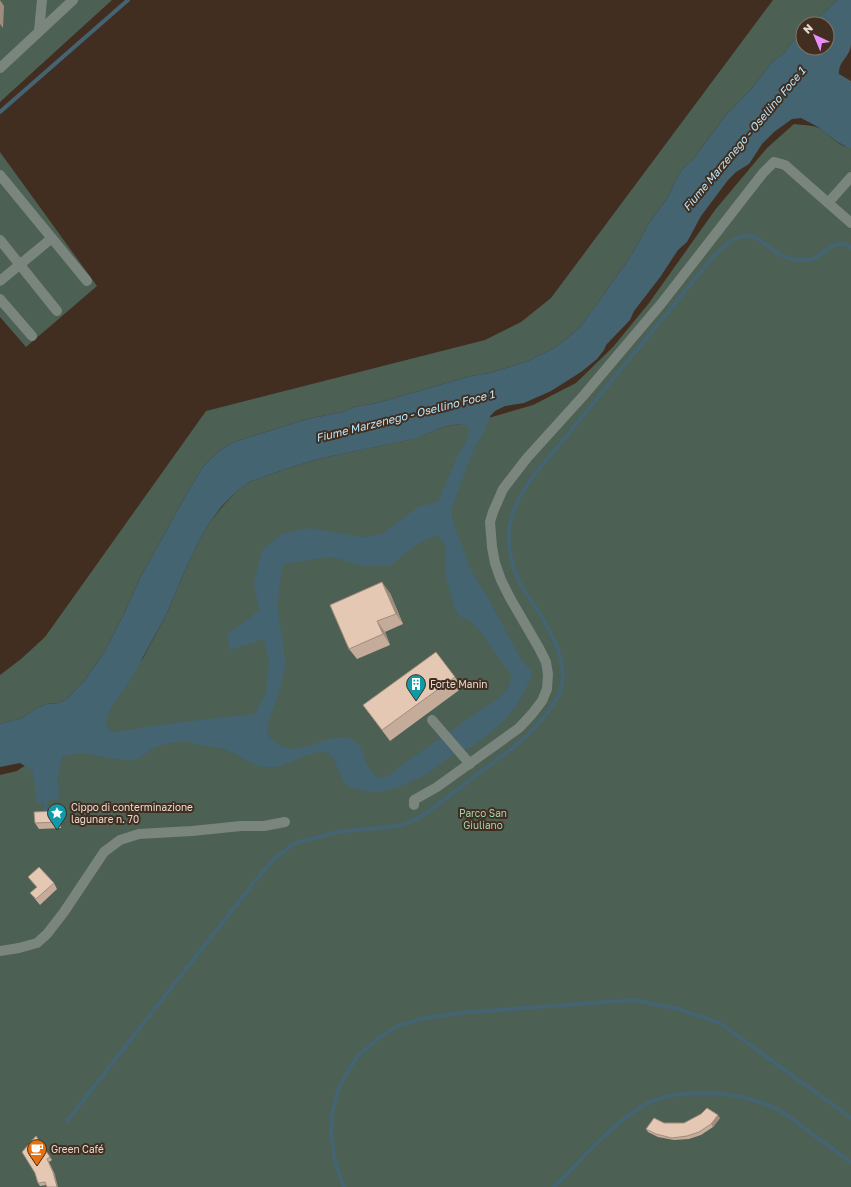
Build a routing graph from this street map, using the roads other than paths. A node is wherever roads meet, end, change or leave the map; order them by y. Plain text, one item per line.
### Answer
1 (42, 0) edge
2 (73, 0) edge
3 (39, 31) junction
4 (0, 68) edge
5 (0, 175) edge
6 (851, 177) edge
7 (828, 203) junction
8 (851, 222) edge
9 (52, 238) junction
10 (0, 240) edge
11 (20, 265) junction
12 (0, 281) edge
13 (87, 281) dead end
14 (0, 299) edge
15 (56, 311) dead end
16 (32, 336) dead end
17 (432, 720) dead end
18 (470, 764) junction
19 (414, 805) dead end
20 (285, 822) dead end
21 (0, 951) edge

1 - 3 street
2 - 3 street
3 - 4 street
5 - 9 street
6 - 7 street
7 - 8 street
7 - 18 street
9 - 11 street
9 - 13 street
10 - 11 street
11 - 12 street
11 - 15 street
14 - 16 street
17 - 18 street
18 - 19 street
20 - 21 street

